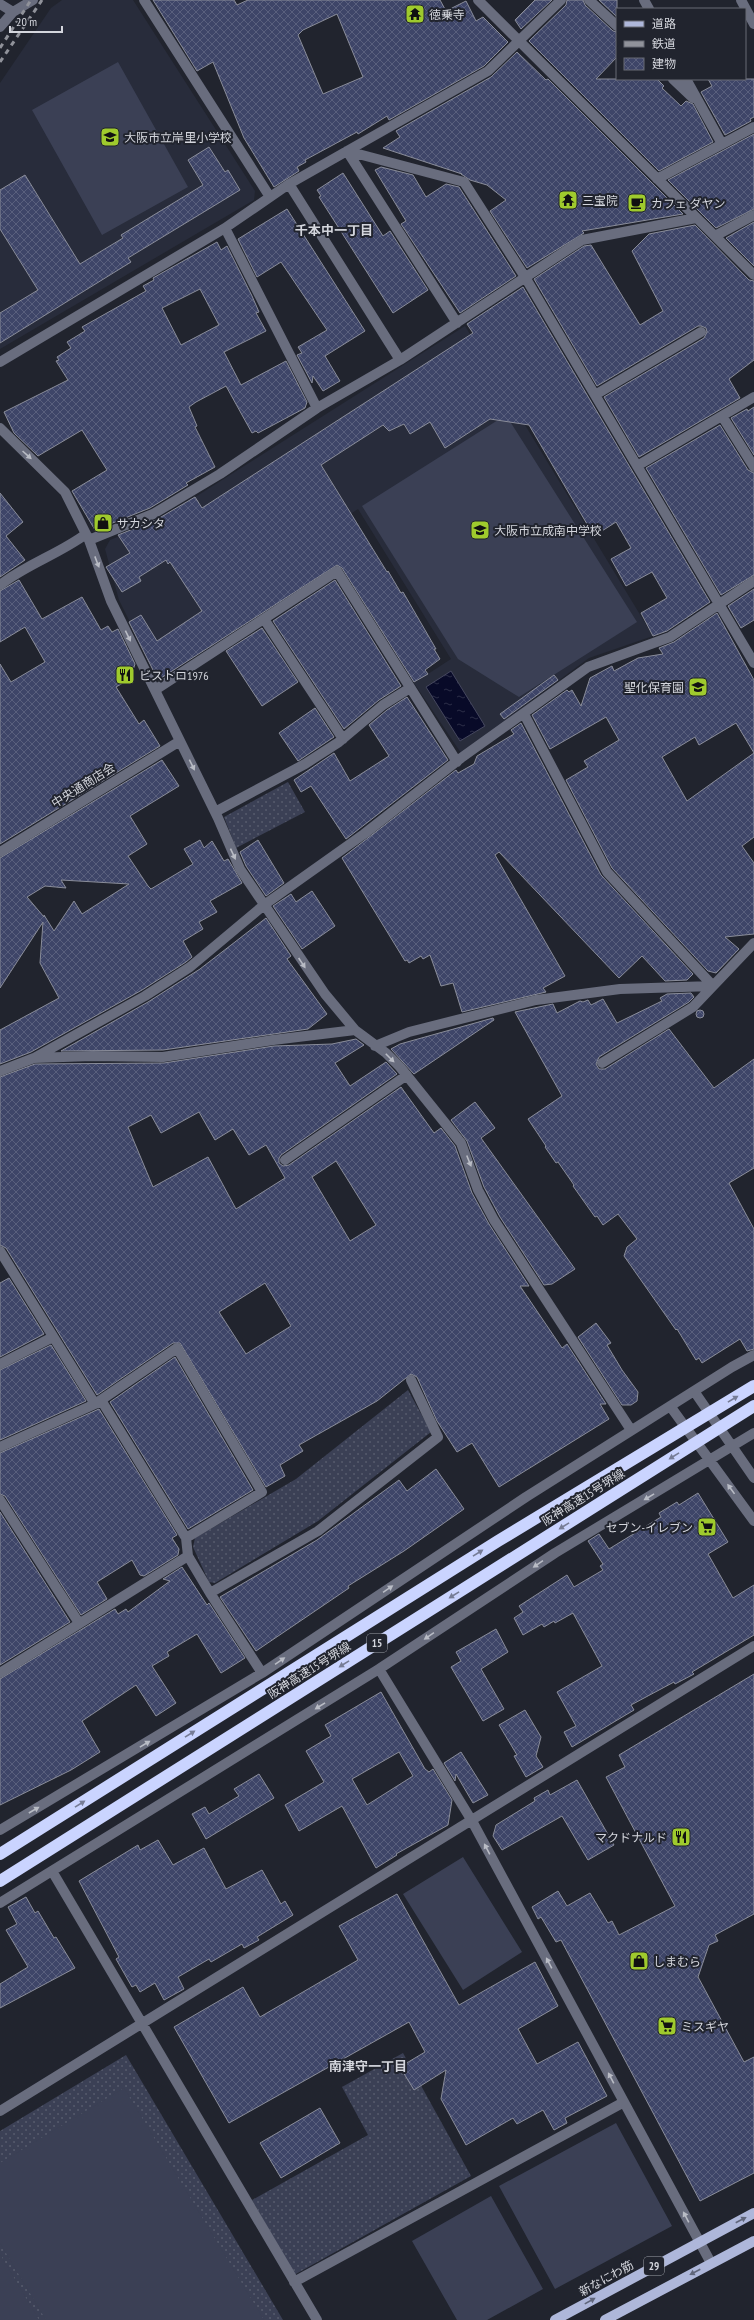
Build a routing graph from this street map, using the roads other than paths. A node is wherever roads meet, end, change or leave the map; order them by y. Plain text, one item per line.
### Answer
1 (33, 0) edge
2 (144, 0) edge
3 (478, 0) edge
4 (561, 0) edge
5 (589, 0) edge
6 (0, 4) edge
7 (746, 9) edge
8 (13, 12) junction
9 (754, 24) edge
10 (616, 25) edge
11 (0, 27) edge
12 (520, 41) junction
13 (674, 80) edge
14 (686, 80) edge
15 (698, 103) junction
16 (754, 127) edge
17 (722, 144) junction
18 (347, 151) junction
19 (657, 179) junction
20 (290, 184) junction
21 (270, 197) junction
22 (754, 215) edge
23 (696, 218) junction
24 (225, 228) junction
25 (715, 236) junction
26 (754, 275) edge
27 (525, 277) junction
28 (457, 323) junction
29 (701, 332) dead end
30 (400, 360) junction
31 (0, 362) edge
32 (595, 395) junction
33 (754, 397) edge
34 (317, 408) junction
35 (722, 416) junction
36 (0, 428) edge
37 (638, 466) junction
38 (754, 467) edge
39 (87, 537) junction
40 (754, 581) edge
41 (0, 584) edge
42 (720, 605) junction
43 (264, 619) junction
44 (754, 663) edge
45 (410, 688) junction
46 (155, 690) junction
47 (524, 714) junction
48 (343, 739) junction
49 (180, 741) junction
50 (456, 762) junction
51 (215, 812) junction
52 (0, 852) edge
53 (264, 906) junction
54 (754, 943) edge
55 (713, 986) junction
56 (355, 1030) junction
57 (375, 1046) junction
58 (34, 1058) junction
59 (602, 1063) dead end
60 (0, 1071) edge
61 (407, 1075) junction
62 (285, 1160) dead end
63 (0, 1251) edge
64 (4, 1268) edge
65 (53, 1337) junction
66 (754, 1355) edge
67 (0, 1364) edge
68 (411, 1380) dead end
69 (754, 1386) edge
70 (694, 1391) junction
71 (98, 1402) junction
72 (670, 1406) junction
73 (754, 1406) edge
74 (631, 1430) junction
75 (754, 1433) edge
76 (0, 1446) edge
77 (732, 1446) junction
78 (710, 1460) junction
79 (754, 1478) edge
80 (0, 1500) edge
81 (754, 1521) edge
82 (186, 1538) junction
83 (188, 1556) junction
84 (210, 1593) junction
85 (79, 1623) junction
86 (754, 1646) edge
87 (379, 1669) junction
88 (0, 1673) edge
89 (262, 1673) junction
90 (472, 1821) junction
91 (0, 1830) edge
92 (0, 1854) edge
93 (52, 1871) junction
94 (0, 1881) edge
95 (0, 1903) edge
96 (143, 2024) junction
97 (624, 2102) junction
98 (0, 2111) edge
99 (754, 2213) edge
100 (754, 2240) edge
101 (699, 2242) junction
102 (711, 2263) junction
103 (294, 2282) junction
104 (317, 2320) edge
105 (555, 2320) edge
106 (605, 2320) edge

1 - 8 street
2 - 21 street
3 - 12 street
4 - 12 street
5 - 10 street
6 - 8 street
7 - 9 street
8 - 11 street
12 - 18 street
12 - 19 street
13 - 15 street
14 - 15 street
15 - 17 street
16 - 17 street
17 - 19 street
18 - 20 street
18 - 27 street
18 - 28 street
19 - 23 street
20 - 21 street
20 - 30 street
21 - 24 street
22 - 25 street
23 - 25 street
23 - 27 street
24 - 31 street
24 - 34 street
25 - 26 street
27 - 28 street
27 - 32 street
28 - 30 street
29 - 32 street
30 - 34 street
32 - 37 street
33 - 35 street
34 - 39 street
35 - 37 street
35 - 38 street
36 -> 39 street
37 - 42 street
39 - 41 street
39 -> 46 street
40 - 42 street
42 - 44 street
42 - 47 street
43 - 45 street
43 - 46 street
43 - 48 street
45 - 48 street
45 - 50 street
46 - 49 street
47 - 50 street
47 - 55 street
48 - 51 street
49 -> 51 street
49 - 52 street, 中央通商店会
50 - 53 street
51 -> 53 street
53 -> 56 street
53 - 58 street
54 - 55 street
55 - 57 street
55 - 59 street
56 - 57 street
56 - 58 street
57 -> 61 street
58 - 60 street
61 - 62 street
61 -> 74 street
63 - 64 street
64 - 65 street
65 - 67 street
65 - 71 street
66 - 70 street
68 - 84 street
92 -> 69 highway, 阪神高速15号堺線 / 15, bridge
70 - 72 street
70 - 77 street
71 - 76 street
71 - 82 street
71 - 82 street
72 - 74 street
72 - 78 street
73 -> 94 highway, 阪神高速15号堺線 / 15, bridge
89 -> 74 street
75 - 77 street
77 - 78 street
77 - 79 street
81 -> 78 street
78 -> 87 street
80 - 85 street
82 - 83 street
83 - 84 street
83 - 85 street
84 - 89 street
85 - 88 street
86 - 90 street
87 - 90 street
87 -> 93 street
91 -> 89 street
90 - 96 street
97 -> 90 street
93 - 95 street
93 - 96 street
96 - 98 street
96 - 103 street
101 -> 97 street
97 - 103 street
101 -> 99 main road, 新なにわ筋 / 29
100 - 102 main road, 29
101 - 102 street
105 -> 101 main road, 新なにわ筋 / 29
102 -> 106 main road, 29
103 - 104 street

